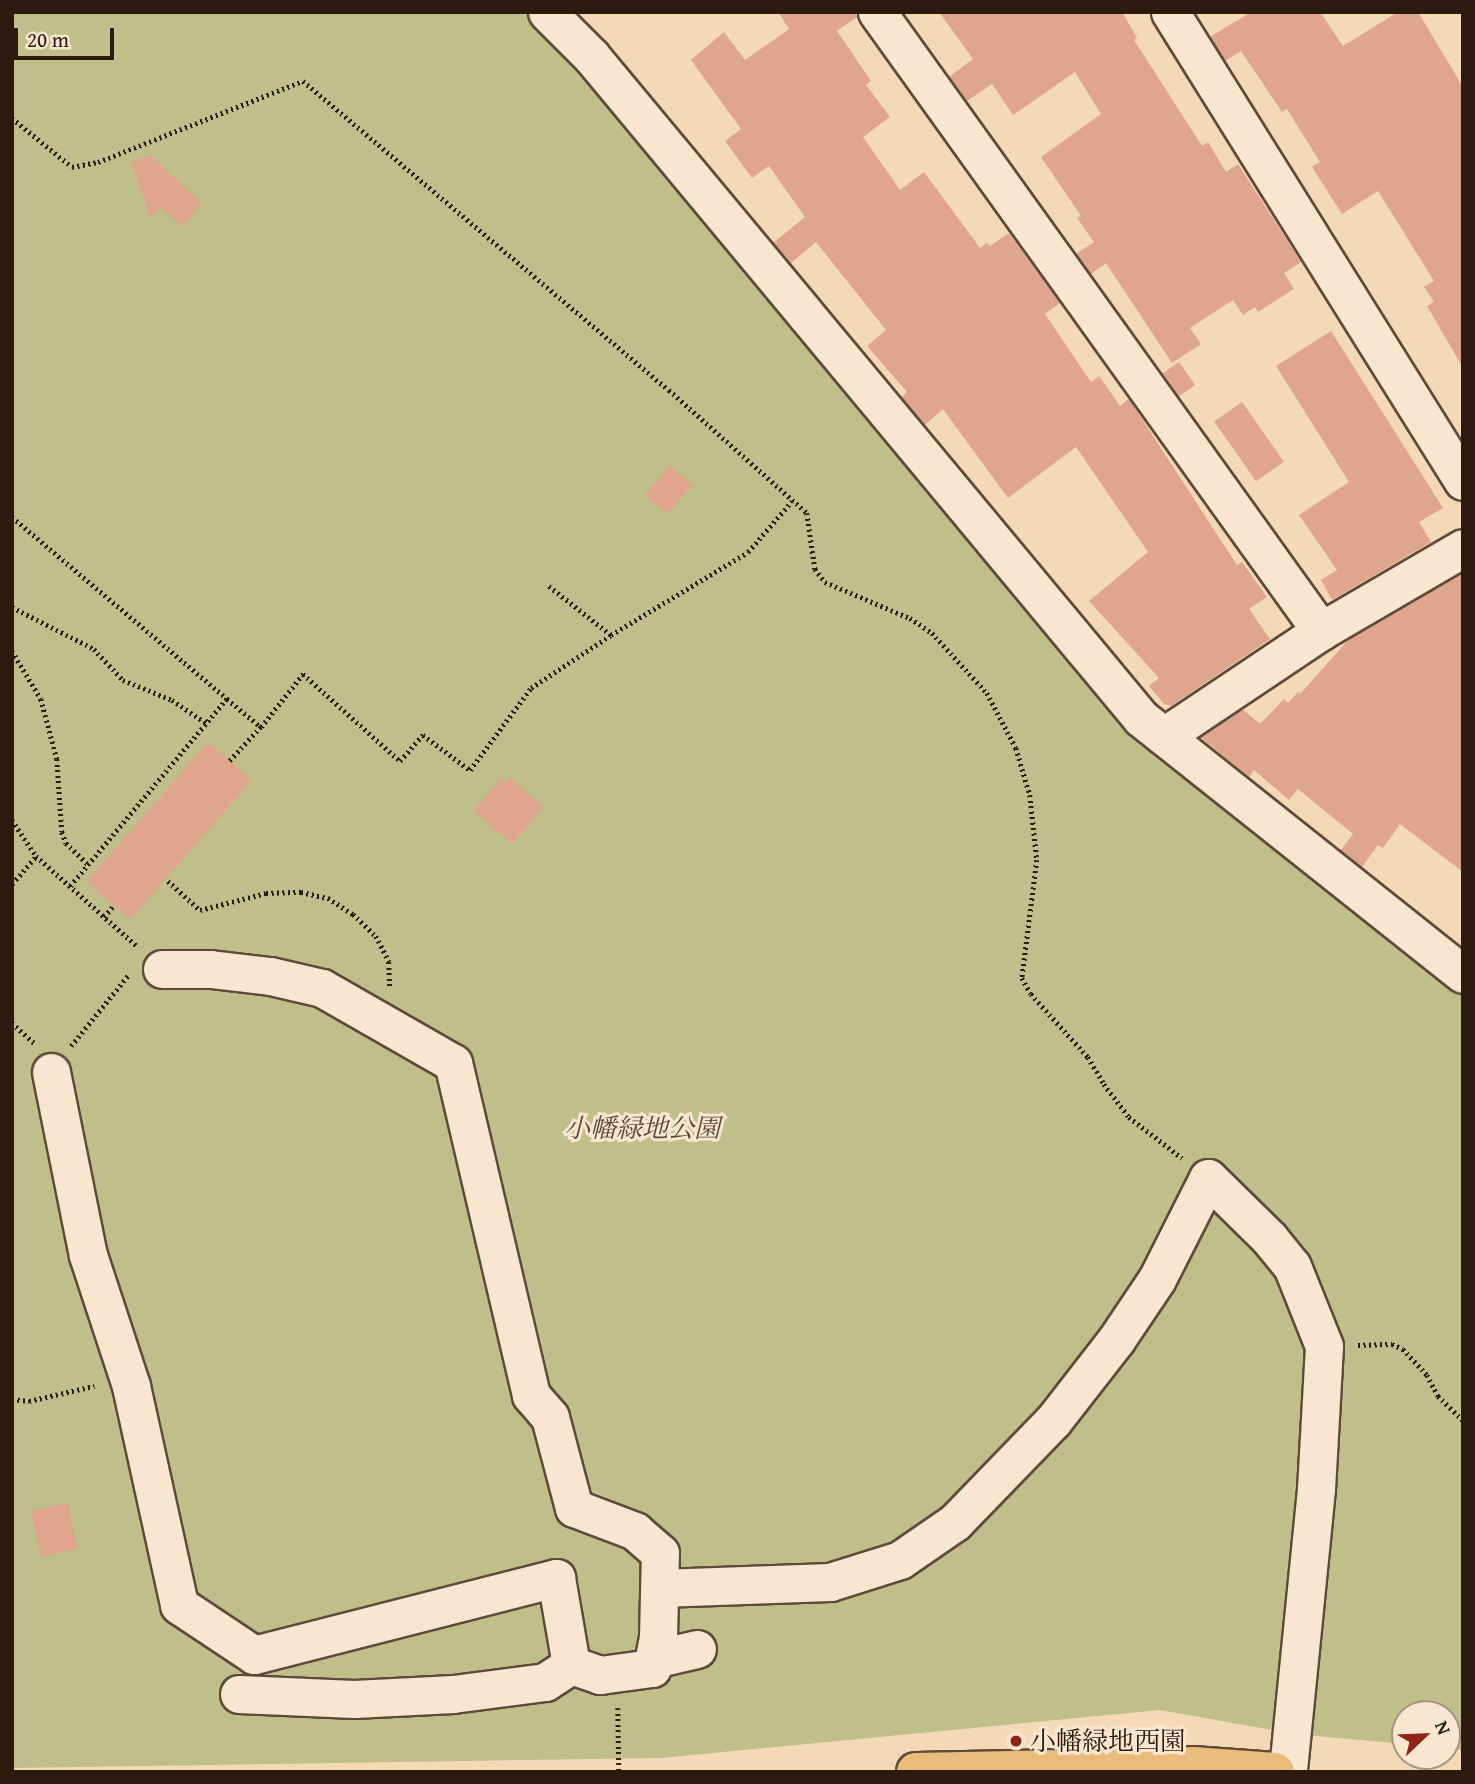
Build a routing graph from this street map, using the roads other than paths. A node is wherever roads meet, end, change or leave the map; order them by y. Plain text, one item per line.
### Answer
1 (547, 12) edge
2 (877, 12) edge
3 (1170, 12) edge
4 (1463, 481) edge
5 (1463, 548) edge
6 (1321, 631) junction
7 (1164, 736) junction
8 (154, 961) road end
9 (1463, 974) edge
10 (58, 1063) road end
11 (660, 1588) junction
12 (697, 1649) dead end
13 (654, 1659) junction
14 (571, 1664) junction
15 (239, 1694) dead end
16 (916, 1772) edge
17 (1275, 1772) edge
18 (1288, 1772) edge

1 - 7 street
2 - 6 street
3 - 4 street
5 - 6 street
6 - 7 street
7 - 9 street
8 - 11 street
10 - 14 street
11 - 13 street
11 - 18 street
12 - 13 street
13 - 14 street
14 - 15 street
16 - 17 main road

